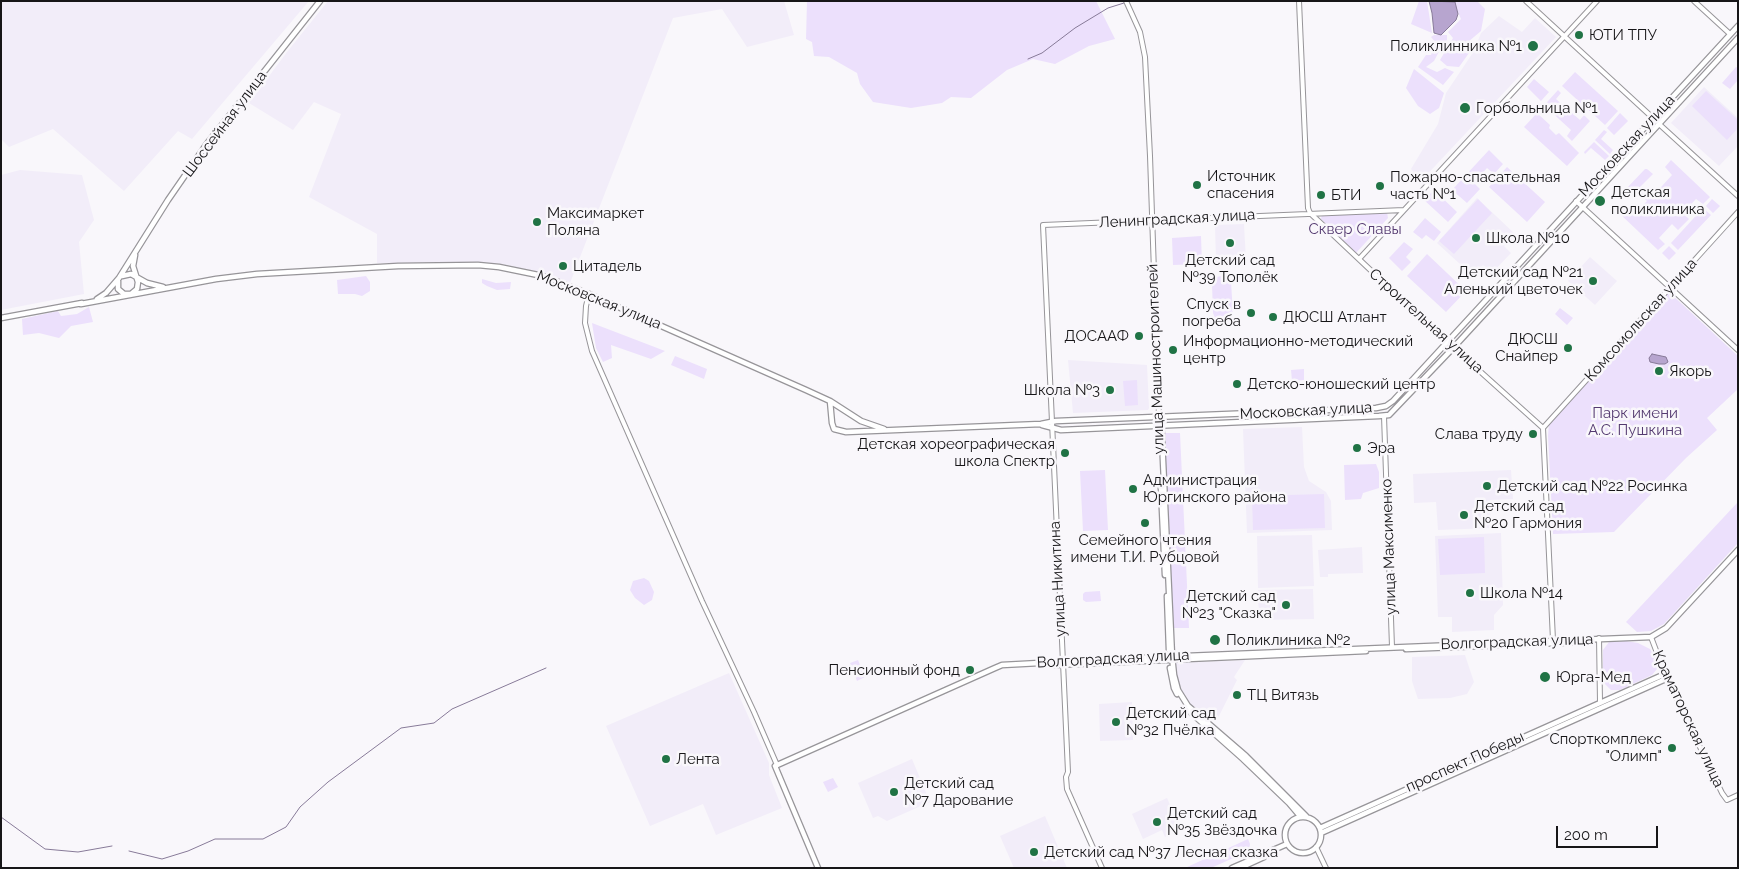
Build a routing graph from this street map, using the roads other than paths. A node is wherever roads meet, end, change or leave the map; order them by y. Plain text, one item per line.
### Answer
1 (320, 1) edge
2 (1126, 1) edge
3 (1299, 1) edge
4 (1526, 1) edge
5 (1598, 1) edge
6 (1694, 1) edge
7 (1738, 26) edge
8 (1730, 34) junction
9 (1564, 37) junction
10 (1737, 40) edge
11 (1653, 118) junction
12 (1659, 124) junction
13 (1738, 196) edge
14 (1576, 202) junction
15 (1582, 208) junction
16 (1404, 210) junction
17 (1738, 212) edge
18 (1310, 213) junction
19 (1152, 221) junction
20 (136, 251) junction
21 (1359, 260) junction
22 (136, 277) junction
23 (119, 278) junction
24 (174, 286) junction
25 (1670, 288) junction
26 (590, 294) junction
27 (130, 295) junction
28 (81, 304) junction
29 (1, 318) edge
30 (1448, 342) junction
31 (1454, 347) junction
32 (1738, 350) edge
33 (830, 401) junction
34 (840, 407) junction
35 (1382, 407) junction
36 (1328, 410) junction
37 (830, 412) junction
38 (1384, 416) junction
39 (1160, 417) junction
40 (1328, 419) junction
41 (861, 421) junction
42 (1052, 421) junction
43 (1041, 424) junction
44 (1160, 426) junction
45 (1544, 428) junction
46 (889, 430) junction
47 (1052, 430) junction
48 (861, 432) junction
49 (1738, 550) edge
50 (1651, 637) junction
51 (1553, 640) junction
52 (1599, 640) junction
53 (1390, 647) junction
54 (1170, 658) junction
55 (1062, 663) junction
56 (1667, 676) junction
57 (1602, 704) junction
58 (777, 767) junction
59 (1738, 795) edge
60 (1300, 816) junction
61 (1306, 816) junction
62 (1321, 830) junction
63 (1288, 845) junction
64 (1315, 848) junction
65 (820, 868) edge
66 (1102, 868) edge
67 (1232, 868) edge
68 (1240, 868) edge
69 (1324, 868) edge

1 - 20 main road, Шоссейная улица
2 - 19 street, улица Машиностроителей
3 - 18 street
4 - 9 street
5 - 9 street
6 - 8 street
7 - 8 main road, Московская улица
8 - 10 main road
8 - 11 main road, Московская улица
9 - 11 street
9 - 16 street
10 - 12 main road, Московская улица
11 - 14 main road, Московская улица
12 - 13 street
12 - 15 main road, Московская улица
14 - 15 street
14 - 30 main road, Московская улица
15 - 25 street
15 - 31 main road, Московская улица
16 - 18 street, Ленинградская улица
16 - 21 street
17 - 25 street, Комсомольская улица
18 - 19 street, Ленинградская улица
18 - 21 street, Строительная улица
19 - 39 street, улица Машиностроителей
19 - 42 street, Ленинградская улица
20 - 22 main road
20 - 23 main road, Шоссейная улица
21 - 30 street, Строительная улица
22 - 23 main road, Московская улица
22 - 24 main road, Московская улица
22 - 27 main road
23 - 27 main road
23 - 28 main road, Шоссейная улица
24 - 26 main road, Московская улица
24 - 27 main road, Московская улица
25 - 32 street
25 - 45 street, Комсомольская улица
26 - 33 main road, Московская улица
26 - 58 street
27 - 28 main road, Московская улица
28 - 29 main road, Шоссейная улица
30 - 31 street, Строительная улица
30 - 35 main road, Московская улица
31 - 38 main road, Московская улица
31 - 45 street, Строительная улица
33 - 34 main road, Московская улица
33 - 37 main road
34 - 37 main road
34 - 41 main road, Московская улица
35 - 36 main road, Московская улица
35 - 38 main road
36 - 39 main road, Московская улица
36 - 40 main road
37 - 48 main road, Московская улица
38 - 40 main road, Московская улица
38 - 53 street, улица Максименко
39 - 42 main road, Московская улица
39 - 44 main road, улица Машиностроителей
40 - 44 main road, Московская улица
41 - 46 main road, Московская улица
41 - 48 main road
42 - 43 main road, Московская улица
42 - 47 street, улица Никитина
43 - 46 main road, Московская улица
43 - 47 main road, Московская улица
44 - 47 main road, Московская улица
44 - 54 main road, улица Машиностроителей
45 - 51 street
46 - 48 main road, Московская улица
47 - 55 street, улица Никитина
49 - 50 main road
50 - 52 main road, Волгоградская улица
50 - 56 street, Краматорская улица
51 - 52 main road, Волгоградская улица
51 - 53 main road, Волгоградская улица
52 - 54 main road
52 - 57 street
53 - 54 main road, Волгоградская улица
54 - 55 main road, Волгоградская улица
54 - 60 main road, улица Машиностроителей
54 - 61 main road
55 - 58 main road, Волгоградская улица
55 - 66 street, улица Никитина
56 - 57 main road, проспект Победы
56 - 59 street, Краматорская улица
57 - 62 main road, проспект Победы
58 - 65 main road
60 - 61 main road
60 - 63 main road
61 - 62 main road
62 - 64 main road
63 - 64 main road
63 - 67 main road
63 - 68 main road
64 - 69 street

